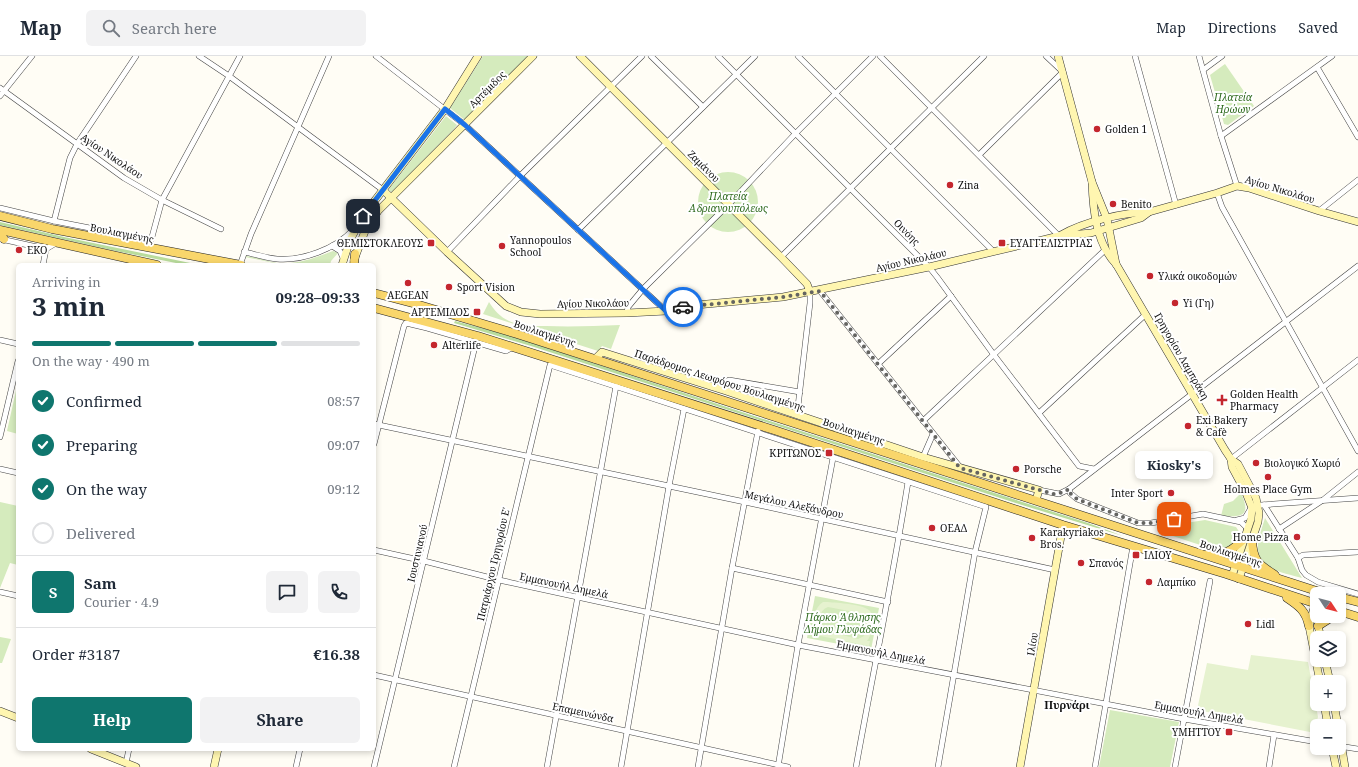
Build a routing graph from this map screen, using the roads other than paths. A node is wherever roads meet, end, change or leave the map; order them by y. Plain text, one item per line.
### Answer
1 (32, 56) edge
2 (136, 56) edge
3 (199, 56) edge
4 (240, 56) edge
5 (329, 56) edge
6 (376, 56) edge
7 (478, 56) edge
8 (533, 56) edge
9 (580, 56) edge
10 (642, 56) edge
11 (651, 56) edge
12 (718, 56) edge
13 (755, 56) edge
14 (798, 56) edge
15 (873, 56) edge
16 (880, 56) edge
17 (984, 56) edge
18 (1046, 56) edge
19 (1058, 56) edge
20 (1135, 56) edge
21 (1199, 56) edge
22 (1222, 56) edge
23 (1332, 56) edge
24 (1317, 67) junction
25 (1203, 70) junction
26 (1063, 72) junction
27 (736, 74) junction
28 (229, 76) junction
29 (611, 86) junction
30 (2, 89) edge
31 (836, 94) junction
32 (0, 96) edge
33 (703, 107) junction
34 (932, 108) junction
35 (445, 109) junction
36 (465, 125) junction
37 (298, 127) junction
38 (795, 134) junction
39 (1221, 136) junction
40 (1358, 137) edge
41 (667, 142) junction
42 (77, 144) junction
43 (891, 149) junction
44 (979, 155) junction
45 (520, 176) junction
46 (1358, 180) edge
47 (1092, 182) junction
48 (1237, 186) junction
49 (851, 188) junction
50 (383, 190) junction
51 (1217, 193) junction
52 (391, 199) junction
53 (162, 200) junction
54 (728, 204) junction
55 (1176, 205) junction
56 (0, 208) edge
57 (1319, 211) junction
58 (1150, 212) junction
59 (0, 216) edge
60 (1107, 219) junction
61 (54, 221) junction
62 (1096, 221) junction
63 (1357, 224) edge
64 (356, 227) junction
65 (1109, 228) junction
66 (221, 229) dead end
67 (0, 230) edge
68 (578, 230) junction
69 (1099, 231) junction
70 (1059, 236) junction
71 (1, 237) edge
72 (151, 240) junction
73 (56, 243) junction
74 (332, 246) junction
75 (149, 248) junction
76 (46, 249) junction
77 (1105, 250) junction
78 (993, 251) junction
79 (244, 252) junction
80 (447, 252) junction
81 (355, 254) joint
82 (781, 257) junction
83 (343, 262) edge
84 (42, 263) edge
85 (139, 263) edge
86 (230, 263) edge
87 (241, 263) edge
88 (353, 263) edge
89 (1116, 264) junction
90 (1358, 266) edge
91 (929, 267) junction
92 (643, 289) junction
93 (820, 291) junction
94 (810, 292) junction
95 (376, 293) edge
96 (951, 296) junction
97 (376, 308) edge
98 (666, 311) junction
99 (627, 313) junction
100 (1146, 314) junction
101 (413, 317) junction
102 (1287, 322) junction
103 (427, 328) junction
104 (0, 340) edge
105 (476, 342) junction
106 (16, 344) edge
107 (514, 347) junction
108 (994, 355) junction
109 (595, 359) junction
110 (1358, 360) edge
111 (878, 364) junction
112 (16, 369) edge
113 (616, 386) junction
114 (628, 387) junction
115 (1323, 388) junction
116 (726, 391) junction
117 (800, 392) junction
118 (1193, 394) junction
119 (684, 409) junction
120 (771, 411) junction
121 (1039, 413) junction
122 (712, 414) junction
123 (796, 415) junction
124 (923, 421) junction
125 (376, 425) edge
126 (759, 429) junction
127 (933, 434) junction
128 (0, 437) edge
129 (452, 441) junction
130 (1358, 451) edge
131 (528, 457) junction
132 (923, 457) junction
133 (833, 458) junction
134 (1231, 459) junction
135 (960, 468) junction
136 (0, 469) edge
137 (1094, 469) junction
138 (600, 472) junction
139 (1358, 472) edge
140 (16, 473) edge
141 (908, 482) junction
142 (669, 486) junction
143 (1069, 489) junction
144 (1039, 490) junction
145 (1358, 498) edge
146 (1036, 500) junction
147 (1323, 500) junction
148 (745, 502) junction
149 (1258, 506) junction
150 (821, 519) junction
151 (1236, 520) junction
152 (1138, 523) junction
153 (1063, 525) junction
154 (1279, 529) junction
155 (1136, 533) junction
156 (900, 536) junction
157 (1248, 536) junction
158 (1133, 546) junction
159 (376, 550) edge
160 (976, 552) junction
161 (1196, 552) junction
162 (1358, 552) edge
163 (1298, 558) junction
164 (424, 560) junction
165 (1239, 566) junction
166 (732, 568) junction
167 (1055, 570) junction
168 (1235, 578) junction
169 (499, 580) junction
170 (1282, 580) junction
171 (1210, 581) dead end
172 (810, 584) junction
173 (0, 592) edge
174 (1280, 592) junction
175 (1310, 593) edge
176 (1358, 594) edge
177 (16, 596) edge
178 (578, 596) junction
179 (1310, 596) edge
180 (1346, 599) edge
181 (888, 602) junction
182 (1358, 602) edge
183 (648, 612) junction
184 (1348, 614) edge
185 (1358, 617) edge
186 (1310, 623) edge
187 (1319, 623) edge
188 (1323, 623) edge
189 (1309, 626) junction
190 (1318, 626) junction
191 (722, 627) junction
192 (1319, 631) edge
193 (798, 645) junction
194 (875, 660) junction
195 (376, 675) edge
196 (954, 675) junction
197 (1319, 675) edge
198 (395, 680) junction
199 (1034, 689) junction
200 (471, 697) junction
201 (1106, 704) junction
202 (0, 711) edge
203 (557, 716) junction
204 (16, 717) edge
205 (1184, 719) junction
206 (627, 731) junction
207 (1274, 734) junction
208 (1310, 741) edge
209 (1346, 747) edge
210 (702, 748) junction
211 (1358, 749) edge
212 (96, 751) edge
213 (129, 751) edge
214 (218, 751) edge
215 (300, 751) edge
216 (1333, 755) edge
217 (1342, 755) edge
218 (126, 763) junction
219 (778, 766) edge
220 (136, 767) edge
221 (214, 767) edge
222 (296, 767) edge
223 (374, 767) edge
224 (454, 767) edge
225 (548, 767) edge
226 (621, 767) edge
227 (698, 767) edge
228 (788, 767) edge
229 (856, 767) edge
230 (938, 767) edge
231 (1020, 767) edge
232 (1095, 767) edge
233 (1175, 767) edge
234 (1269, 767) edge
235 (1336, 767) edge
236 (1345, 767) edge

1 - 30 street
2 - 42 street
3 - 28 street
4 - 28 street
5 - 37 street
6 - 35 street
7 - 35 street
8 - 36 street, Αρτέμιδος
9 - 29 street, Ζαμάνου
10 - 29 street
11 - 33 street
12 - 27 street, Οινόης
13 - 27 street
14 - 31 street
15 - 31 street
16 - 34 street
17 - 34 street
18 - 26 street
19 - 26 street, Γρηγορίου Λαμπράκη
20 - 55 street
21 - 25 street
22 - 25 street
23 - 24 street
24 - 39 street
24 - 40 street
25 - 39 street
26 - 44 street
26 - 47 street, Γρηγορίου Λαμπράκη
27 - 33 street
27 - 38 street, Οινόης
28 - 37 street
28 - 53 street
29 - 41 street, Ζαμάνου
29 - 45 street
30 - 32 street
30 - 42 street, Αγίου Νικολάου
31 - 38 street
31 - 43 street
33 - 41 street
34 - 43 street
34 - 44 street
35 - 36 street
35 - 50 street
36 - 45 street
36 - 52 street, Αρτέμιδος
37 - 50 street
37 - 79 street
38 - 49 street, Οινόης
38 - 54 street
39 - 48 street
41 - 54 street, Ζαμάνου
41 - 68 street
42 - 53 street, Αγίου Νικολάου
42 - 61 street
43 - 49 street
43 - 78 street
44 - 70 street
45 - 68 street
45 - 80 street
46 - 57 street
47 - 60 street, Γρηγορίου Λαμπράκη
47 - 62 street, Γρηγορίου Λαμπράκη
48 - 51 street, Αγίου Νικολάου
48 - 57 street, Αγίου Νικολάου
49 - 82 street
49 - 91 street, Οινόης
50 - 52 street, Αγίου Νικολάου
50 - 64 street
51 - 55 street, Αγίου Νικολάου
51 - 102 street
52 - 80 street, Αγίου Νικολάου
52 - 81 street, Αρτέμιδος
53 - 66 street, Αγίου Νικολάου
53 - 72 street
54 - 82 street, Ζαμάνου
54 - 92 street
55 - 58 street, Αγίου Νικολάου
56 - 61 street
57 - 63 street, Αγίου Νικολάου
58 - 60 street, Αγίου Νικολάου
58 - 65 street, Αγίου Νικολάου
59 - 75 main road, Βουλιαγμένης
60 - 62 street, Αγίου Νικολάου
60 - 65 street, Γρηγορίου Λαμπράκη
61 - 72 street
62 - 69 street, Γρηγορίου Λαμπράκη
62 - 70 street, Αγίου Νικολάου
64 - 74 street
64 - 83 street
65 - 69 street, Αγίου Νικολάου
65 - 89 street, Γρηγορίου Λαμπράκη
67 - 73 main road
68 - 92 street
69 - 70 street, Αγίου Νικολάου
69 - 77 street, Γρηγορίου Λαμπράκη
70 - 78 street, Αγίου Νικολάου
71 - 76 street
72 - 75 street
73 - 76 street
73 - 85 main road
74 - 79 street
74 - 83 street
75 - 86 main road, Βουλιαγμένης
76 - 84 street
77 - 89 street, Γρηγορίου Λαμπράκη
77 - 108 street
78 - 91 street, Αγίου Νικολάου
79 - 87 street
80 - 99 street, Αγίου Νικολάου
81 - 88 main road
82 - 94 street, Ζαμάνου
89 - 100 street, Γρηγορίου Λαμπράκη
90 - 102 street
91 - 93 street, Αγίου Νικολάου
91 - 96 street, Οινόης
92 - 98 street
92 - 99 street
93 - 94 street, Αγίου Νικολάου
93 - 111 street
94 - 98 street, Αγίου Νικολάου
94 - 117 street
95 - 109 main road, Βουλιαγμένης
96 - 108 street, Οινόης
96 - 111 street
97 - 101 main road
98 - 99 street, Αγίου Νικολάου
100 - 118 street, Γρηγορίου Λαμπράκη
100 - 121 street
101 - 103 main road
101 - 107 main road
102 - 115 street
102 - 118 street
103 - 105 street
103 - 125 street
104 - 106 street
105 - 107 street
105 - 129 street, Ιουστινιανού
107 - 114 main road
108 - 121 street, Οινόης
108 - 124 street
109 - 116 street, Παράδρομος Λεωφόρου Βουλιαγμένης
109 - 120 main road, Βουλιαγμένης
110 - 115 street
111 - 124 street
112 - 128 street
113 - 114 street
113 - 131 street, Πατριάρχου Γρηγορίου E'
113 - 138 street
114 - 119 street
114 - 122 main road
115 - 130 street
115 - 134 street
116 - 117 street
116 - 120 street, Παράδρομος Λεωφόρου Βουλιαγμένης
117 - 123 street
118 - 134 street, Γρηγορίου Λαμπράκη
118 - 137 street
119 - 122 street
119 - 142 street
120 - 123 street, Παράδρομος Λεωφόρου Βουλιαγμένης
120 - 146 main road, Βουλιαγμένης
121 - 137 street, Οινόης
122 - 126 main road
123 - 132 street, Παράδρομος Λεωφόρου Βουλιαγμένης
124 - 127 street
125 - 129 street, Μεγάλου Αλεξάνδρου
126 - 133 street
126 - 148 street
126 - 153 main road
127 - 132 street
127 - 135 street
129 - 131 street, Μεγάλου Αλεξάνδρου
129 - 164 street, Ιουστινιανού
131 - 138 street, Μεγάλου Αλεξάνδρου
131 - 169 street, Πατριάρχου Γρηγορίου E'
132 - 135 street, Παράδρομος Λεωφόρου Βουλιαγμένης
133 - 141 street
133 - 150 street
134 - 149 street, Γρηγορίου Λαμπράκη
135 - 144 street, Παράδρομος Λεωφόρου Βουλιαγμένης
136 - 140 street
137 - 143 street
138 - 142 street, Μεγάλου Αλεξάνδρου
138 - 178 street
139 - 147 street
141 - 156 street
141 - 160 street
142 - 148 street, Μεγάλου Αλεξάνδρου
142 - 183 street
143 - 144 street
143 - 152 street
144 - 146 street
145 - 147 street
146 - 155 main road, Βουλιαγμένης
147 - 149 street
147 - 154 street
148 - 150 street, Μεγάλου Αλεξάνδρου
148 - 166 street
149 - 151 street
149 - 154 street, Γρηγορίου Λαμπράκη
149 - 157 street, Γρηγορίου Λαμπράκη
149 - 157 street, Γρηγορίου Λαμπράκη
150 - 156 street, Μεγάλου Αλεξάνδρου
150 - 172 street
151 - 152 street
151 - 157 street
152 - 155 street
153 - 158 main road
153 - 167 street, Ιλίου
154 - 163 street, Γρηγορίου Λαμπράκη
155 - 161 main road, Βουλιαγμένης
156 - 160 street, Μεγάλου Αλεξάνδρου
156 - 181 street
157 - 161 main road
157 - 165 street, Γρηγορίου Λαμπράκη
157 - 170 main road
158 - 168 main road
158 - 201 street
159 - 164 street, Εμμανουήλ Δημελά
160 - 167 street, Μεγάλου Αλεξάνδρου
160 - 196 street
161 - 165 main road, Βουλιαγμένης
162 - 163 street
163 - 176 street, Γρηγορίου Λαμπράκη
164 - 169 street, Εμμανουήλ Δημελά
164 - 198 street, Ιουστινιανού
165 - 168 street, Γρηγορίου Λαμπράκη
165 - 170 main road, Βουλιαγμένης
166 - 172 street
166 - 191 street
167 - 199 street, Ιλίου
168 - 174 main road
169 - 178 street, Εμμανουήλ Δημελά
169 - 200 street, Πατριάρχου Γρηγορίου E'
170 - 175 main road, Βουλιαγμένης
171 - 205 street
172 - 181 street
172 - 193 street
173 - 177 street
174 - 179 main road
174 - 189 main road
178 - 183 street, Εμμανουήλ Δημελά
178 - 203 street
180 - 182 main road
181 - 194 street
183 - 191 street, Εμμανουήλ Δημελά
183 - 206 street
184 - 185 main road
186 - 189 street
187 - 190 street
188 - 190 main road
189 - 197 street
190 - 192 street
191 - 193 street, Εμμανουήλ Δημελά
191 - 210 street
193 - 194 street, Εμμανουήλ Δημελά
193 - 219 street
194 - 196 street, Εμμανουήλ Δημελά
194 - 229 street
195 - 198 street, Επαμεινώνδα
196 - 199 street, Εμμανουήλ Δημελά
196 - 230 street
198 - 200 street, Επαμεινώνδα
198 - 223 street, Ιουστινιανού
199 - 201 street, Εμμανουήλ Δημελά
199 - 231 street, Ιλίου
200 - 203 street, Επαμεινώνδα
200 - 224 street, Πατριάρχου Γρηγορίου E'
201 - 205 street, Εμμανουήλ Δημελά
201 - 232 street
202 - 204 street
203 - 206 street, Επαμεινώνδα
203 - 225 street
205 - 207 street, Εμμανουήλ Δημελά
205 - 233 street
206 - 210 street, Επαμεινώνδα
206 - 226 street
207 - 208 street, Εμμανουήλ Δημελά
207 - 234 street
209 - 211 street
210 - 219 street, Επαμεινώνδα
210 - 227 street
212 - 218 street
213 - 218 street
214 - 221 street
215 - 222 street
216 - 235 street
217 - 236 street
218 - 220 street
219 - 228 street, Επαμεινώνδα

